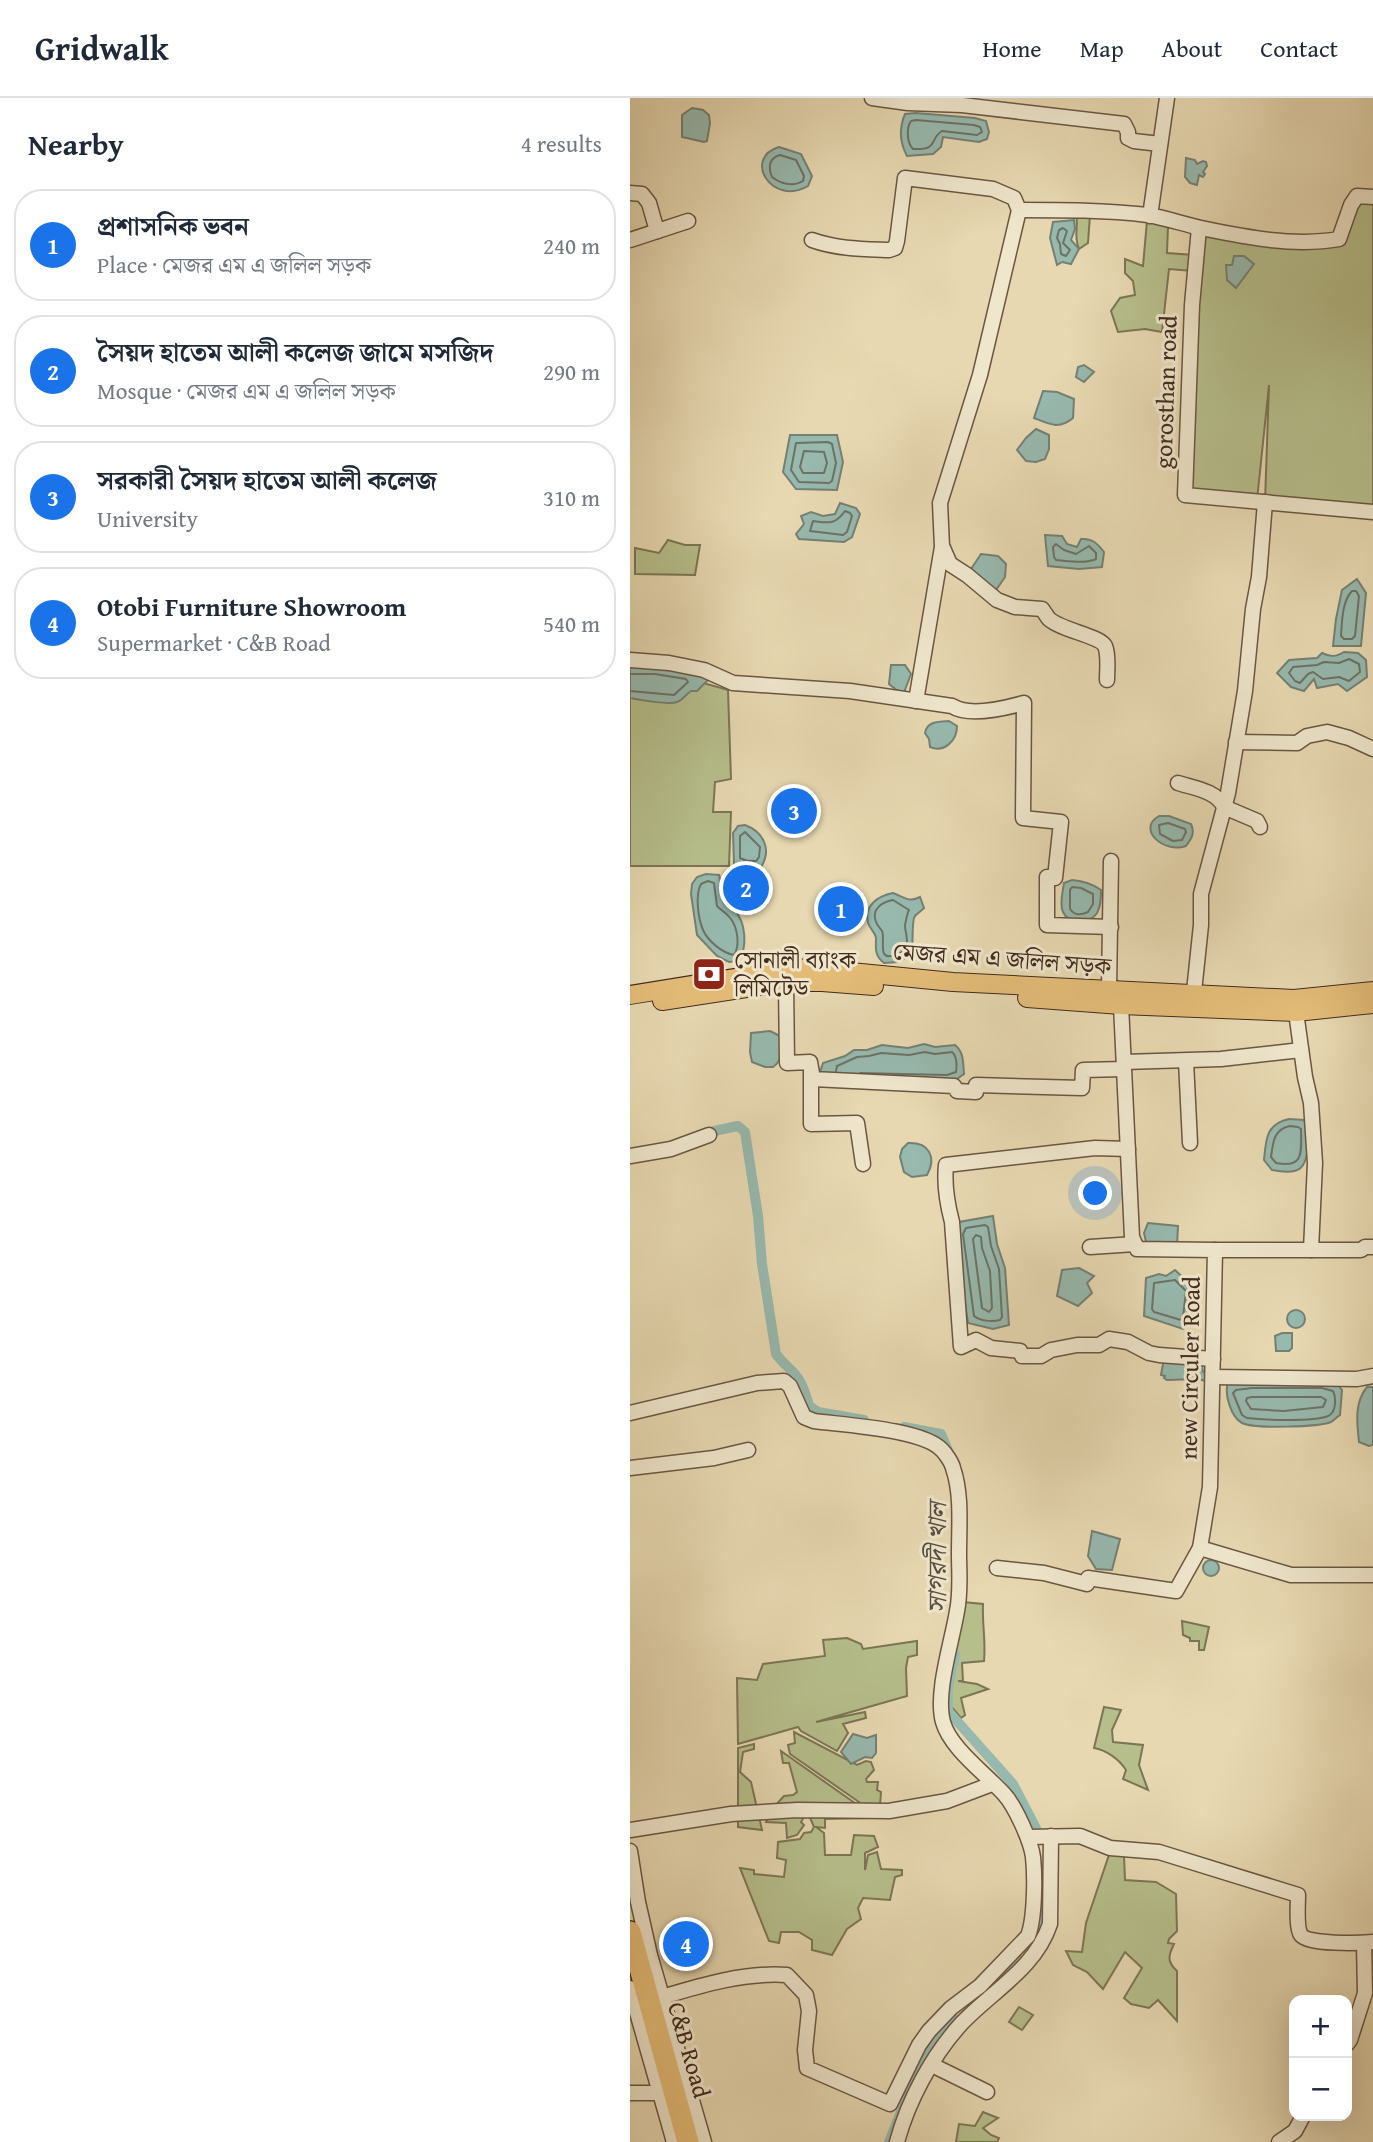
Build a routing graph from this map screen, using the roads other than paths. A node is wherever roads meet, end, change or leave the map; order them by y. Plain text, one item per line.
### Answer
1 (872, 98) edge
2 (1167, 98) edge
3 (1160, 144) junction
4 (630, 193) edge
5 (1373, 197) edge
6 (1019, 210) junction
7 (1150, 216) junction
8 (688, 221) dead end
9 (1199, 228) junction
10 (657, 231) junction
11 (630, 240) edge
12 (812, 240) dead end
13 (1265, 502) junction
14 (1373, 512) edge
15 (942, 547) junction
16 (630, 660) edge
17 (1107, 680) dead end
18 (916, 701) junction
19 (1236, 742) junction
20 (1373, 750) edge
21 (1178, 783) dead end
22 (1224, 807) junction
23 (1260, 827) dead end
24 (1111, 860) dead end
25 (1111, 927) junction
26 (786, 982) junction
27 (1109, 990) junction
28 (1373, 991) edge
29 (630, 995) edge
30 (1193, 1001) junction
31 (1373, 1004) edge
32 (1121, 1005) junction
33 (630, 1007) edge
34 (1296, 1012) junction
35 (1301, 1050) junction
36 (1186, 1061) junction
37 (810, 1062) junction
38 (1124, 1065) junction
39 (709, 1135) dead end
40 (1190, 1143) dead end
41 (1128, 1149) junction
42 (630, 1156) edge
43 (863, 1164) dead end
44 (1135, 1244) junction
45 (1090, 1247) dead end
46 (1373, 1247) edge
47 (1215, 1250) junction
48 (1311, 1251) junction
49 (1213, 1359) junction
50 (1373, 1376) edge
51 (1213, 1377) junction
52 (630, 1413) edge
53 (748, 1450) dead end
54 (630, 1468) edge
55 (1200, 1548) junction
56 (997, 1568) dead end
57 (1373, 1576) edge
58 (992, 1784) junction
59 (630, 1830) edge
60 (1051, 1836) junction
61 (1028, 1837) junction
62 (630, 1851) edge
63 (630, 1932) edge
64 (1369, 1942) edge
65 (630, 1988) edge
66 (662, 1997) junction
67 (1352, 2034) edge
68 (932, 2065) junction
69 (987, 2092) dead end
70 (630, 2093) edge
71 (660, 2093) junction
72 (1300, 2121) edge
73 (674, 2142) edge
74 (688, 2142) edge
75 (704, 2142) edge
76 (897, 2142) edge
77 (1279, 2142) edge

1 - 3 street
2 - 3 street
3 - 7 street
4 - 10 street
5 - 9 street
6 - 7 street
6 - 12 street
6 - 15 street
7 - 9 street
8 - 10 street
9 - 13 street, gorosthan road
10 - 11 street
13 - 14 street, gorosthan road
13 - 19 street
15 - 17 street
15 - 18 street
16 - 18 street
18 - 25 street
19 - 20 street
19 - 22 street
21 - 22 street
22 - 23 street
22 - 30 street
24 - 25 street
25 - 27 street
26 - 32 main road, মেজর এম এ জলিল সড়ক
26 - 33 main road, মেজর এম এ জলিল সড়ক
26 - 37 street
27 - 29 main road, মেজর এম এ জলিল সড়ক
27 - 30 main road, মেজর এম এ জলিল সড়ক
28 - 30 main road, মেজর এম এ জলিল সড়ক
30 - 32 main road, মেজর এম এ জলিল সড়ক
30 - 34 main road, মেজর এম এ জলিল সড়ক
31 - 34 main road, মেজর এম এ জলিল সড়ক
32 - 38 street
34 - 35 street
35 - 36 street
35 - 48 street
36 - 38 street
36 - 40 street
37 - 38 street
37 - 43 street
38 - 41 street
39 - 42 street
41 - 44 street
41 - 49 street
44 - 45 street, new Circuler Road
44 - 47 street, new Circuler Road
46 - 48 street
47 - 48 street
47 - 49 street, new Circuler Road
49 - 51 street, new Circuler Road
50 - 51 street
51 - 55 street, new Circuler Road
52 - 58 street
53 - 54 street
55 - 56 street, new Circuler Road
55 - 57 street
58 - 59 street
58 - 61 street
60 - 61 street
60 - 64 street
60 - 68 street
61 - 66 street
62 - 66 street
63 - 74 highway, C&B Road
64 - 67 street
65 - 71 street
66 - 75 street
68 - 69 street
68 - 76 street
70 - 71 street
71 - 73 street
72 - 77 street

